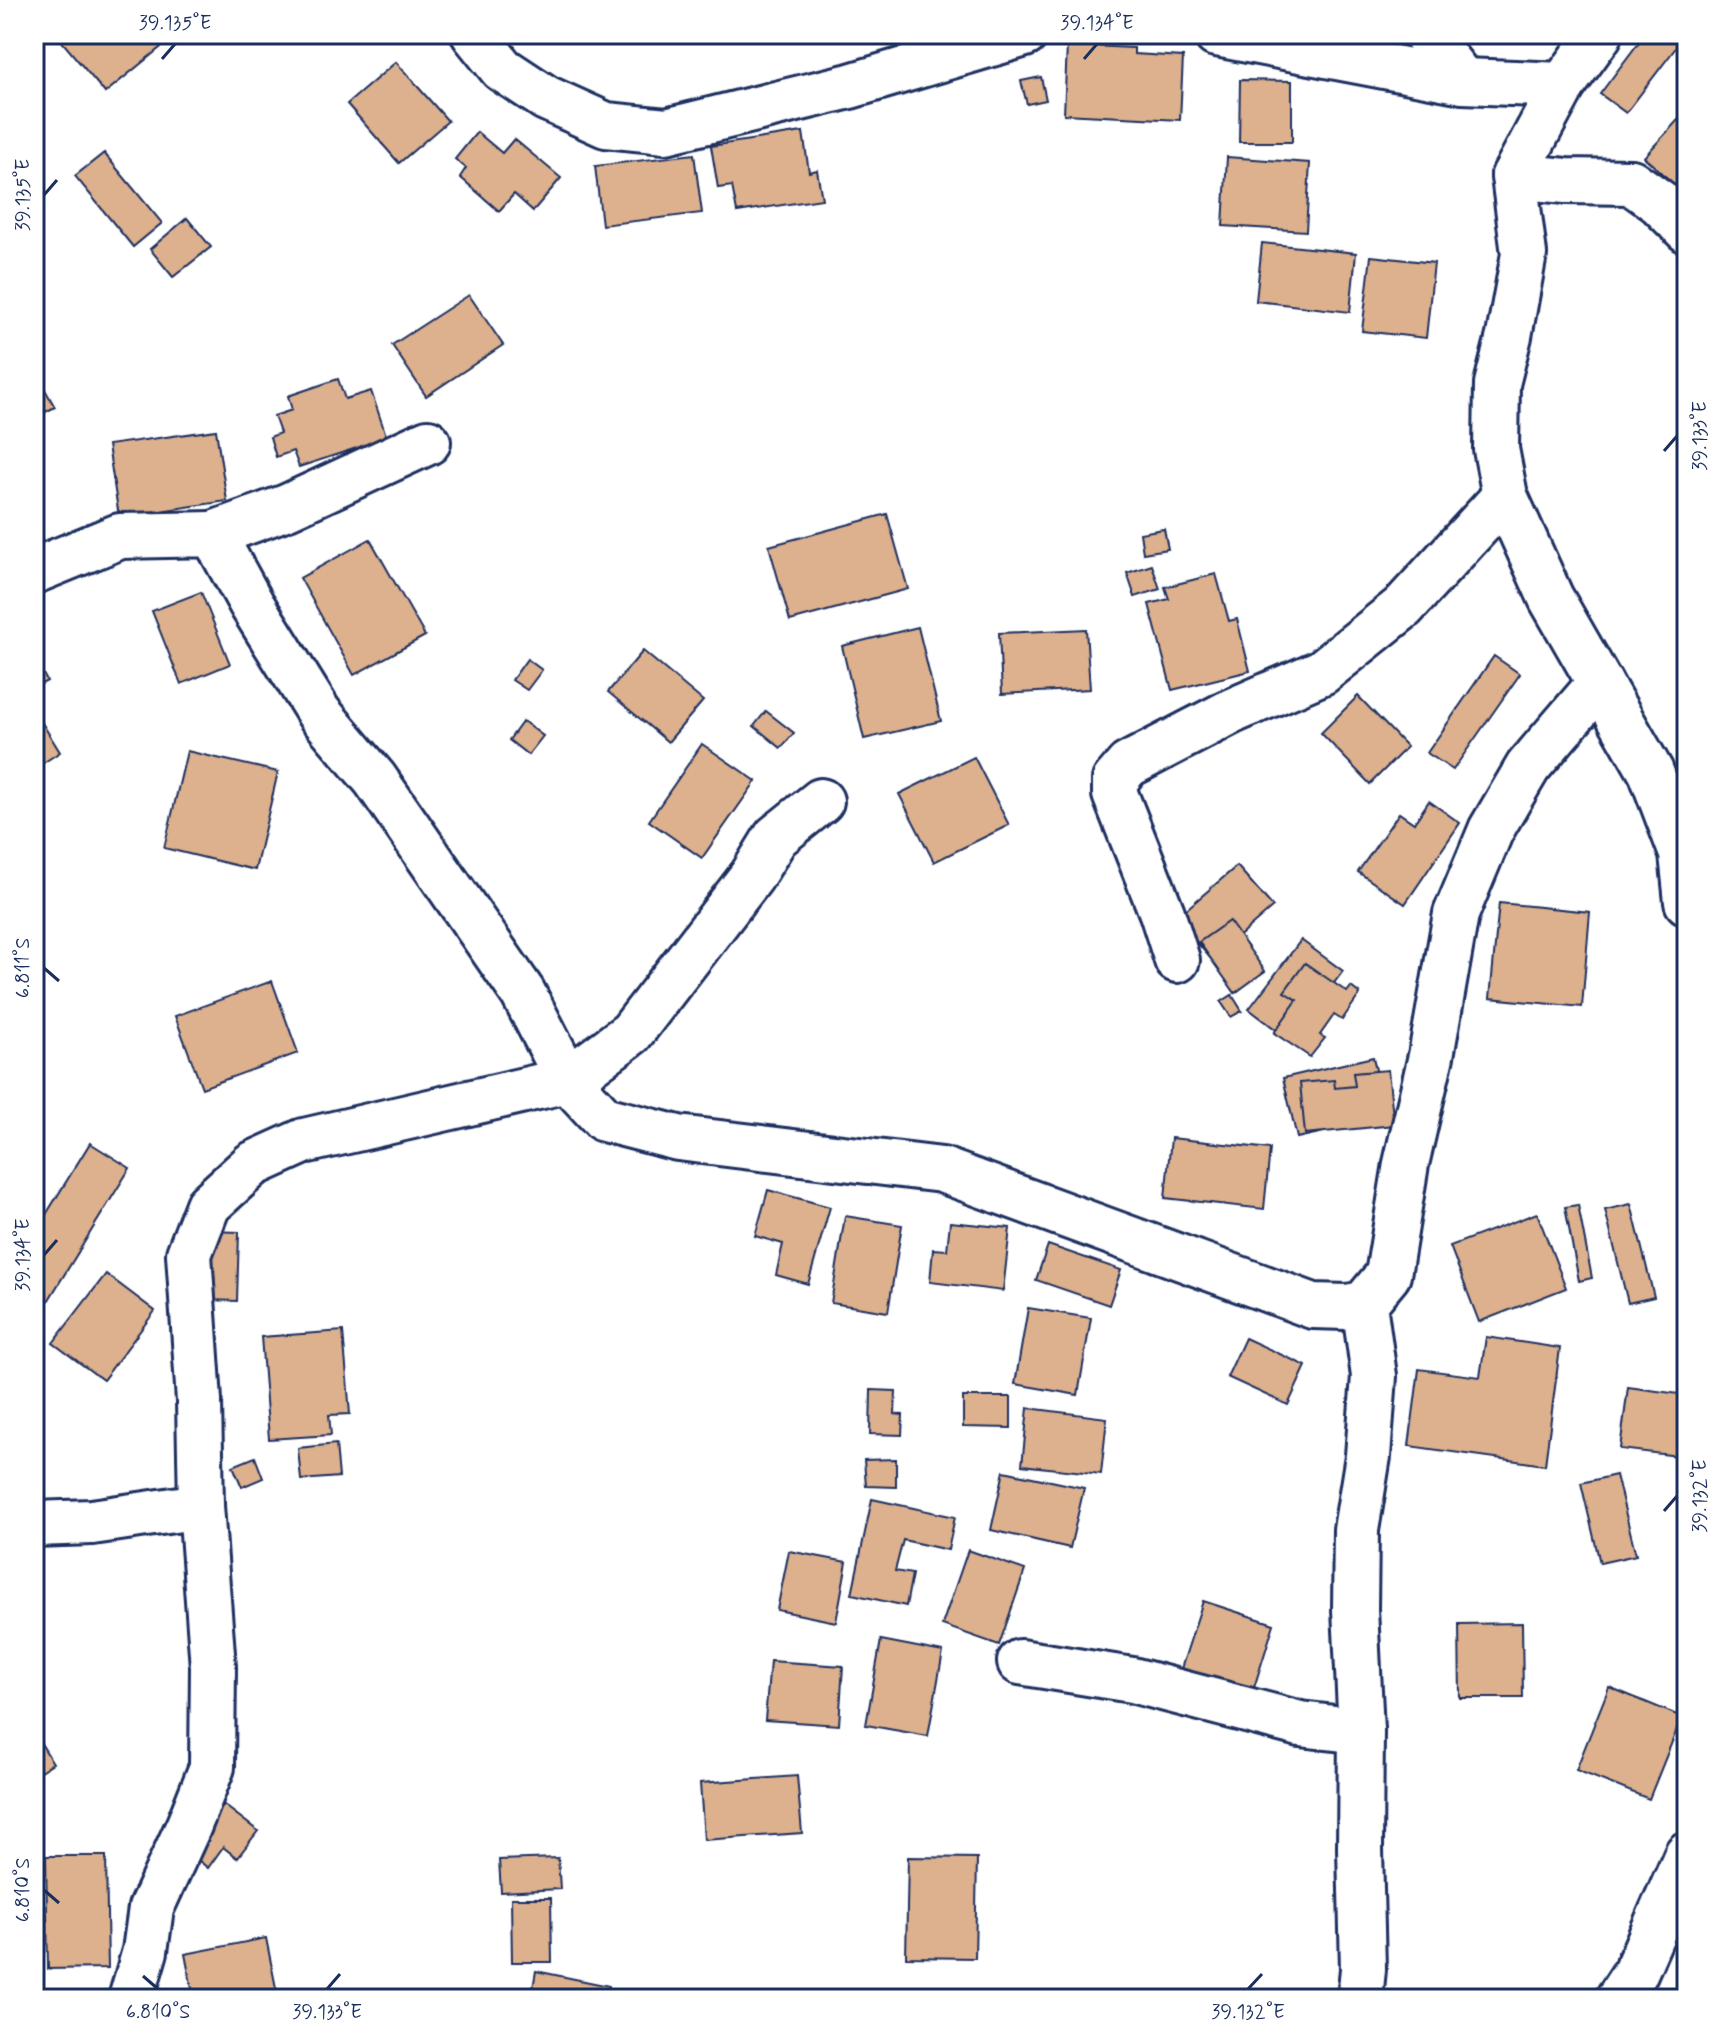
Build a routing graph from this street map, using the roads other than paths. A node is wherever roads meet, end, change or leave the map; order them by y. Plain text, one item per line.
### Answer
1 (474, 34) edge
2 (1025, 34) edge
3 (1216, 34) edge
4 (1426, 34) edge
5 (1600, 34) edge
6 (1463, 81) junction
7 (1563, 85) junction
8 (1514, 176) junction
9 (1687, 230) edge
10 (428, 442) dead end
11 (1505, 496) junction
12 (213, 534) junction
13 (34, 571) edge
14 (1600, 683) junction
15 (821, 801) dead end
16 (1684, 853) edge
17 (1687, 902) edge
18 (1177, 960) dead end
19 (568, 1080) junction
20 (1364, 1304) junction
21 (201, 1506) junction
22 (34, 1524) edge
23 (1020, 1662) dead end
24 (1361, 1731) junction
25 (1687, 1854) edge
26 (131, 1999) edge
27 (1360, 1999) edge
28 (1618, 1999) edge

1 - 2 street
3 - 6 street
4 - 6 street
5 - 7 street
6 - 7 street
7 - 8 street
8 - 9 street
8 - 11 street
10 - 12 street
11 - 14 street
11 - 18 street
12 - 13 street
12 - 19 street
14 - 16 street
14 - 20 street
15 - 19 street
16 - 17 street
19 - 20 street
19 - 21 street
20 - 24 street
21 - 22 street
21 - 26 street
23 - 24 street
24 - 27 street
25 - 28 street

